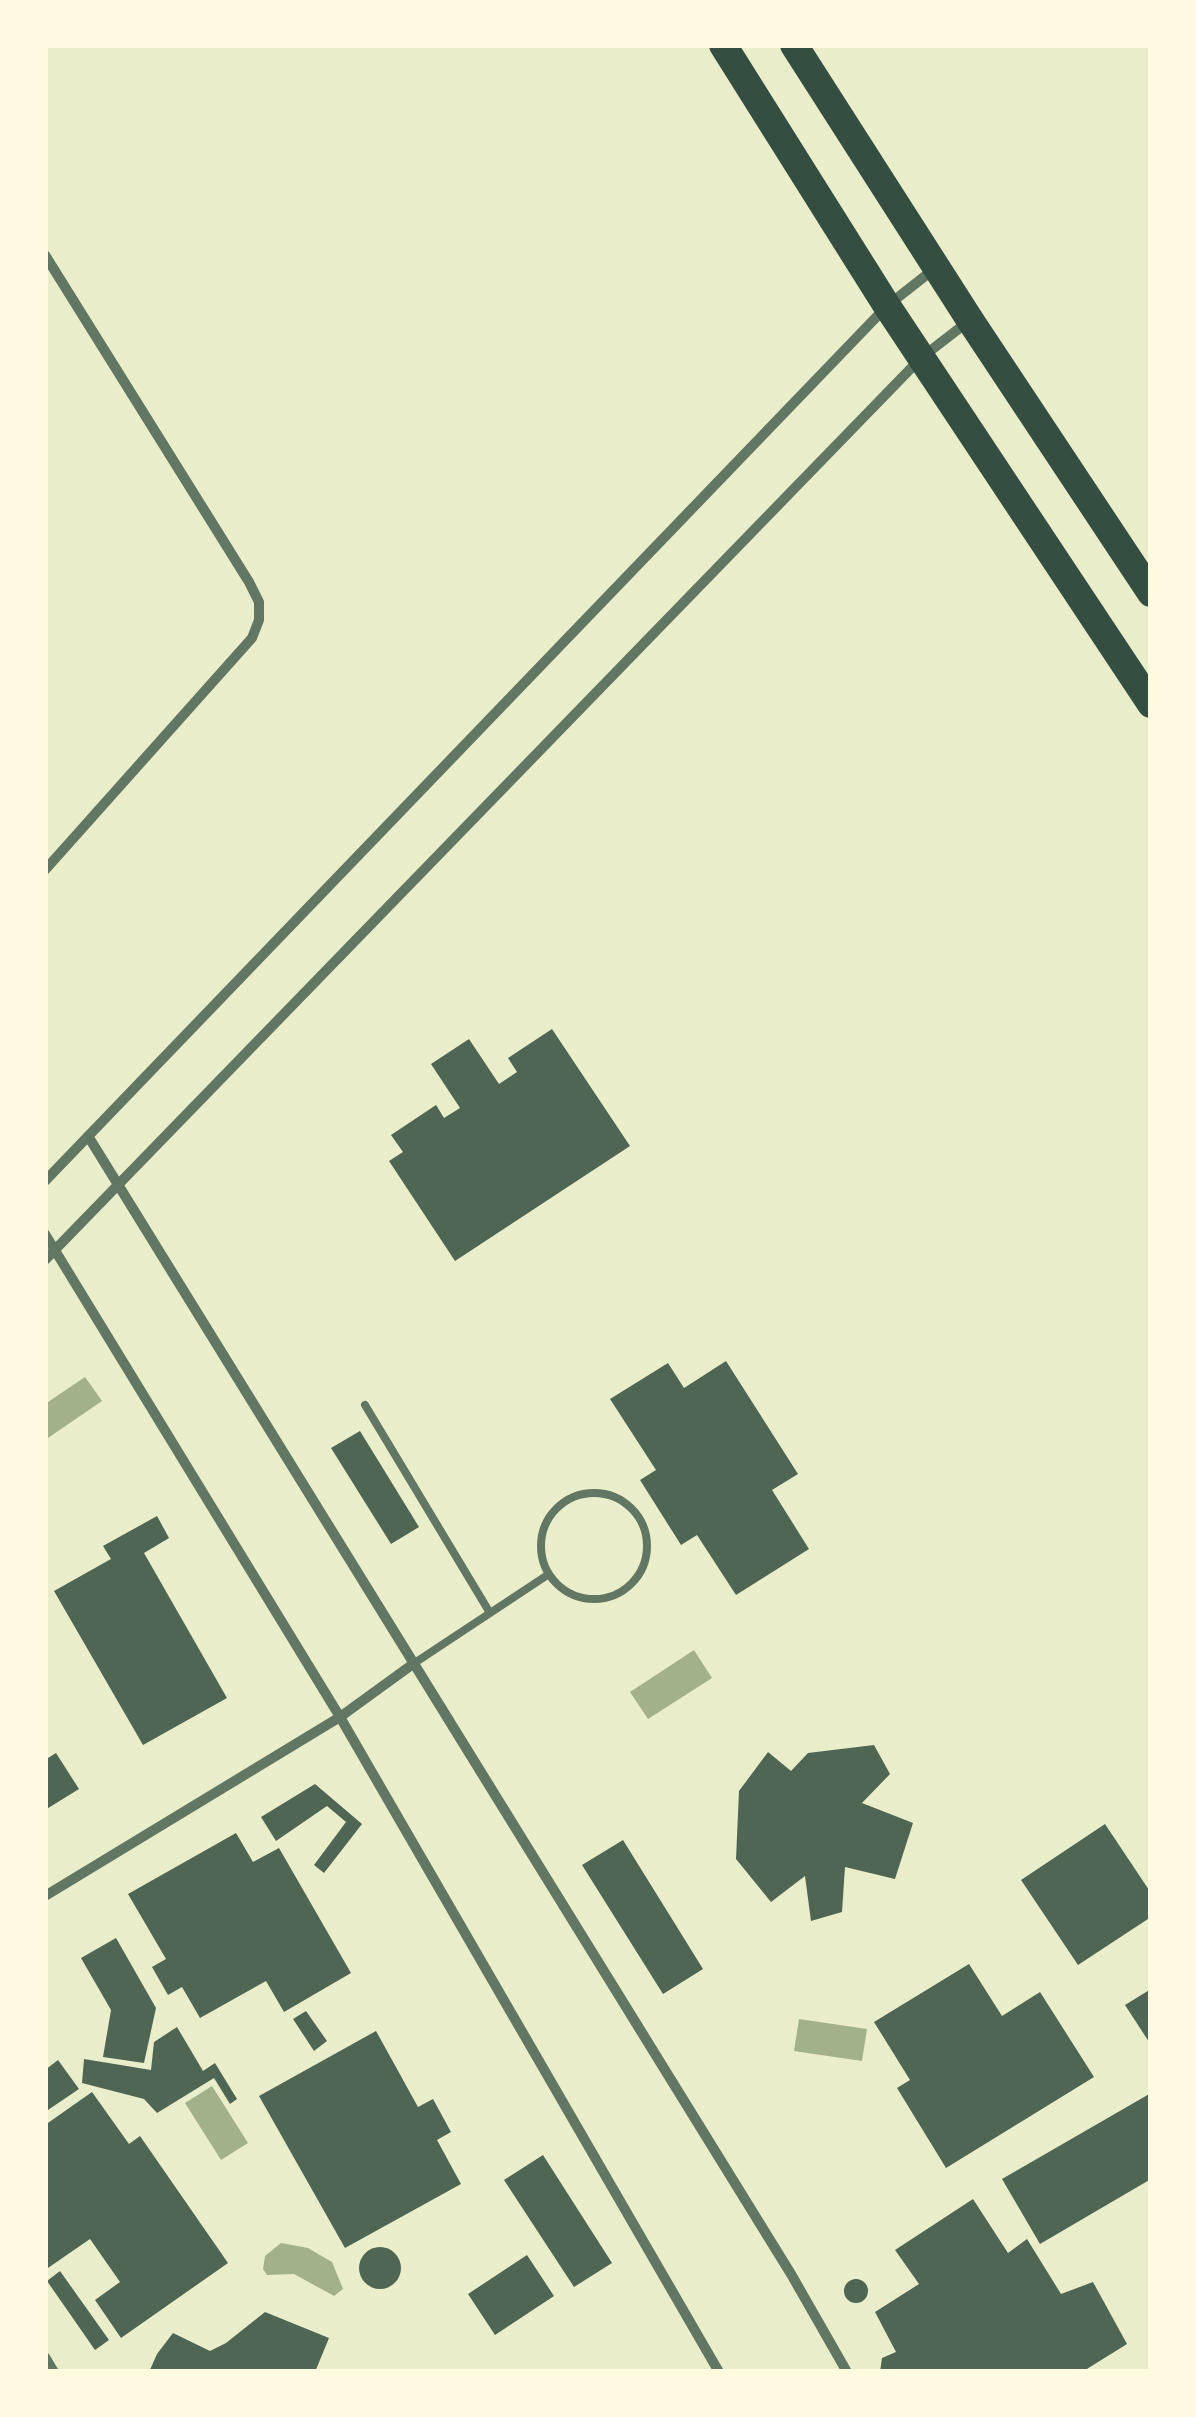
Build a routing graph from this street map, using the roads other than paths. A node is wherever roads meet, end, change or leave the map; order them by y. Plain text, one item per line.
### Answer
1 (722, 45) edge
2 (794, 45) edge
3 (45, 256) edge
4 (936, 267) junction
5 (887, 306) junction
6 (970, 320) junction
7 (921, 358) junction
8 (1151, 593) edge
9 (1151, 704) edge
10 (45, 870) edge
11 (88, 1136) junction
12 (45, 1181) edge
13 (120, 1186) junction
14 (45, 1234) edge
15 (55, 1249) junction
16 (45, 1260) edge
17 (365, 1405) dead end
18 (549, 1574) junction
19 (490, 1613) junction
20 (413, 1664) junction
21 (340, 1717) junction
22 (45, 1896) edge
23 (45, 2358) edge
24 (54, 2372) edge
25 (719, 2372) edge
26 (847, 2372) edge

1 - 5 highway
2 - 4 highway
3 - 10 street
4 - 5 street
4 - 6 highway
5 - 7 highway
5 - 11 street
6 - 7 street
6 - 8 highway
7 - 9 highway
7 - 13 street
11 - 12 street
11 - 13 street
13 - 15 street
13 - 20 street
14 - 15 street
15 - 16 street
15 - 21 street
17 - 19 lane
18 - 18 lane
18 - 19 lane
19 - 20 lane
20 - 21 street
20 - 26 street
21 - 22 street
21 - 25 street
23 - 24 street

